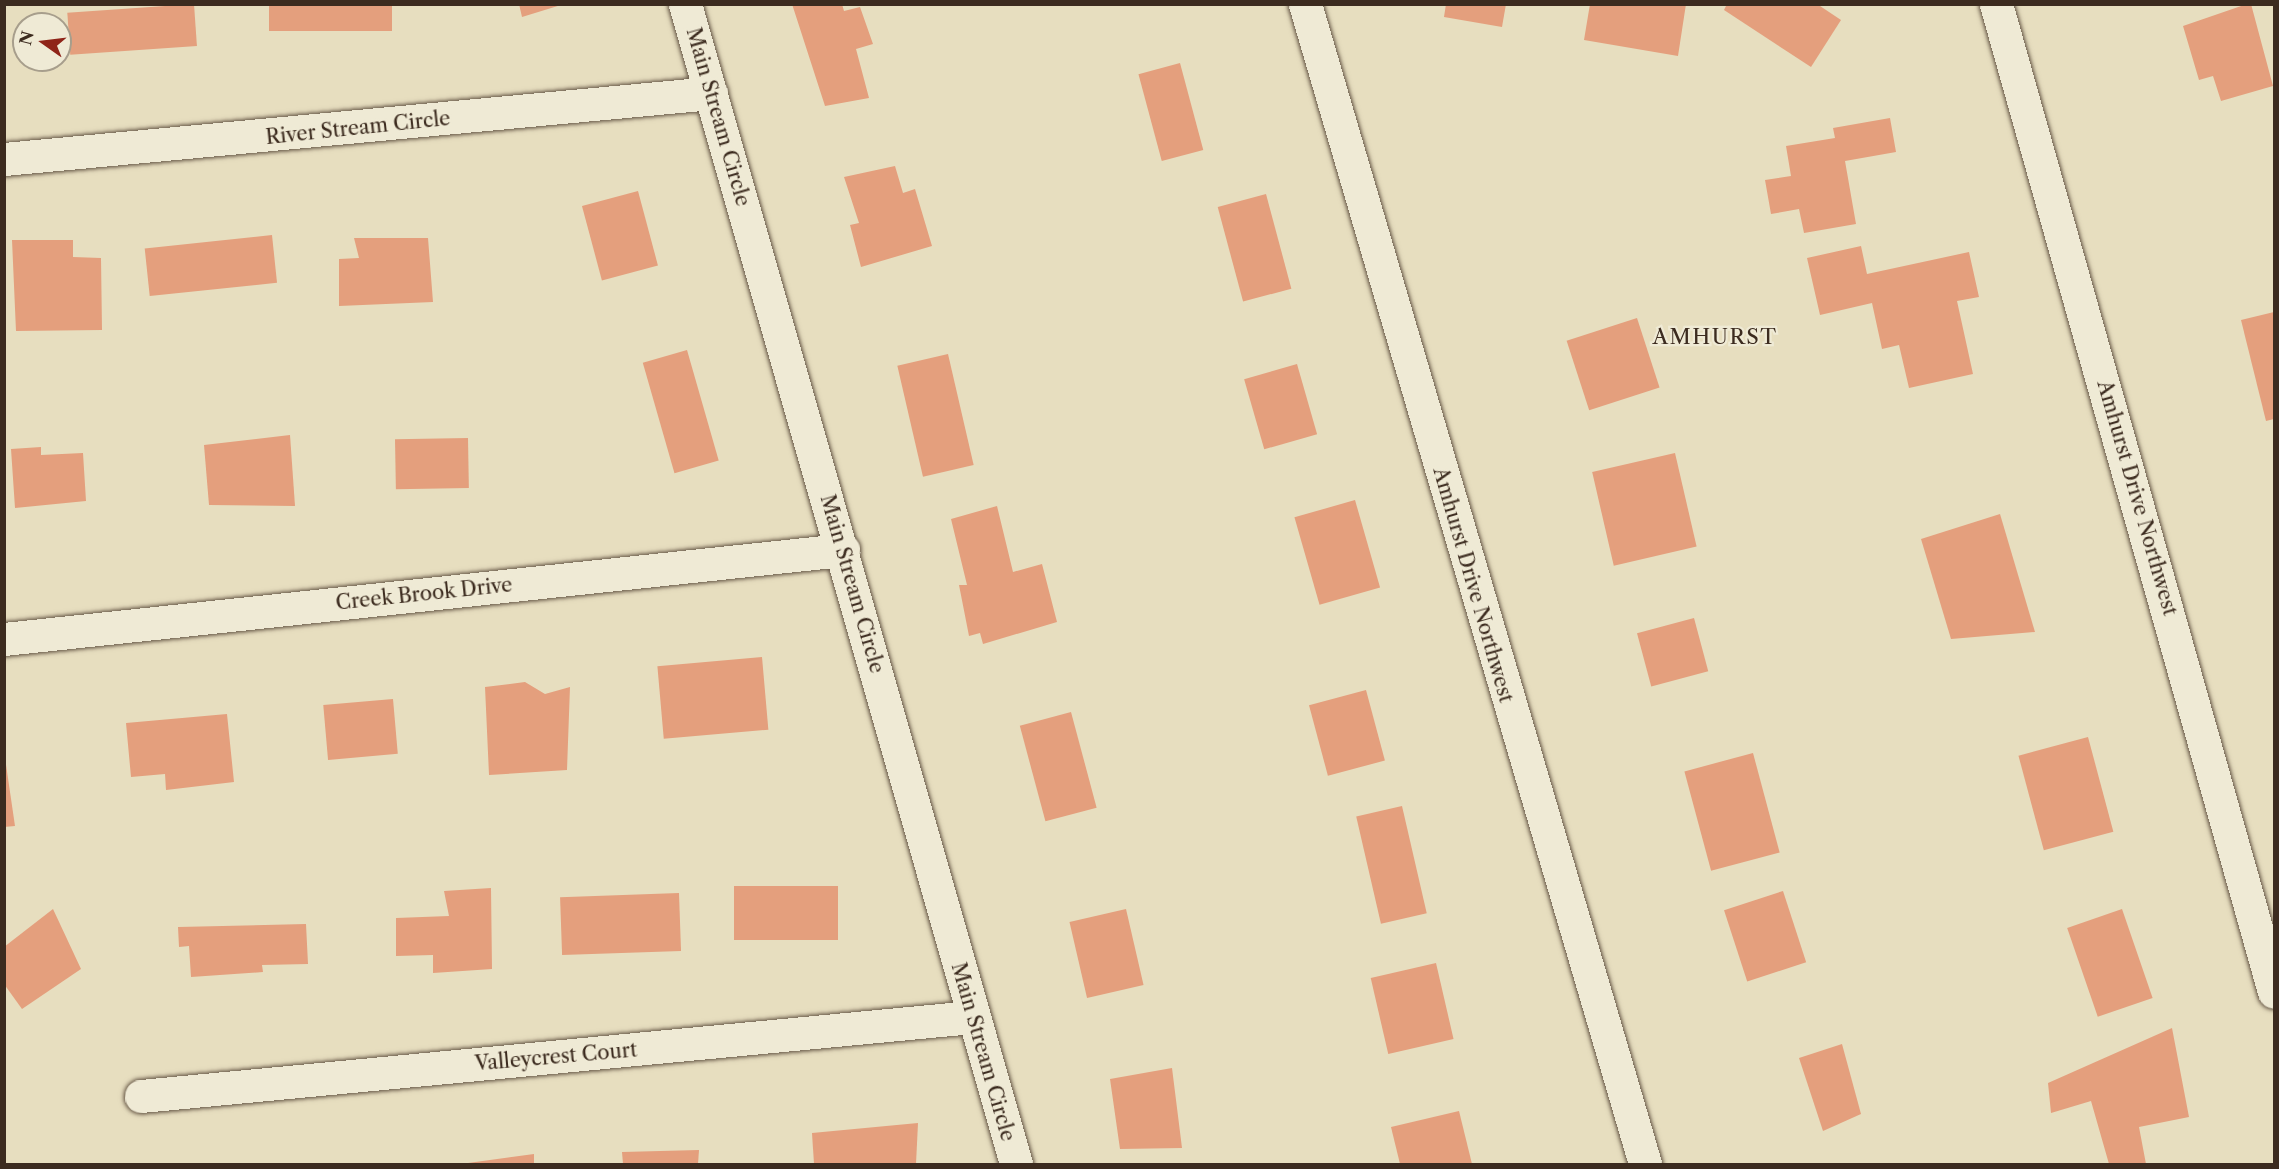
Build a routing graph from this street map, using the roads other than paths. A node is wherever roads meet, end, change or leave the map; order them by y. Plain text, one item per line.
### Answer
1 (685, 4) edge
2 (1305, 4) edge
3 (1996, 4) edge
4 (711, 93) junction
5 (4, 159) edge
6 (843, 549) junction
7 (4, 639) edge
8 (2274, 992) edge
9 (972, 1017) junction
10 (141, 1096) dead end
11 (1016, 1164) edge
12 (1645, 1164) edge

1 - 4 street, Main Stream Circle
2 - 12 street, Amhurst Drive Northwest
3 - 8 street, Amhurst Drive Northwest
4 - 5 street, River Stream Circle
4 - 6 street, Main Stream Circle
6 - 7 street, Creek Brook Drive
6 - 9 street, Main Stream Circle
9 - 10 street, Valleycrest Court
9 - 11 street, Main Stream Circle

